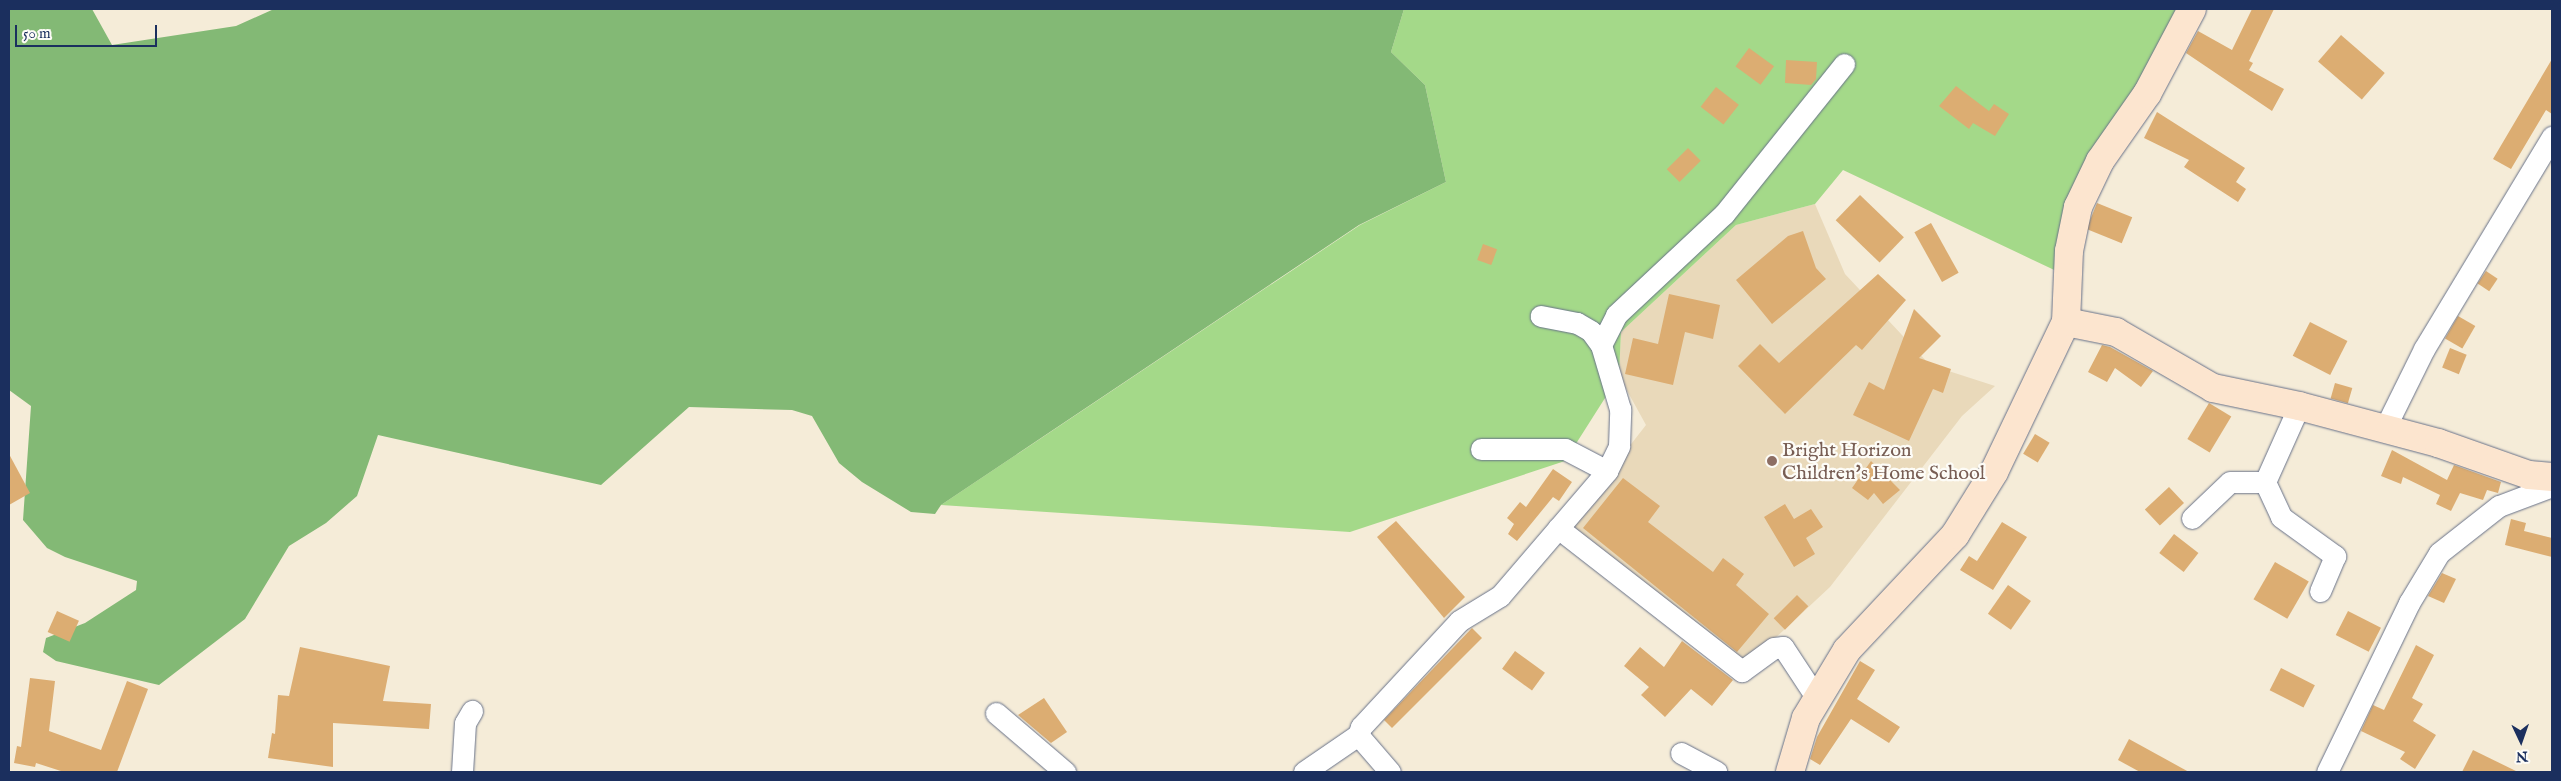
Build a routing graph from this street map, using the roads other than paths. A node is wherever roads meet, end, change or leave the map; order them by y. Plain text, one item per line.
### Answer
1 (2192, 9) edge
2 (1844, 64) dead end
3 (2552, 137) edge
4 (1541, 316) dead end
5 (2066, 322) junction
6 (1600, 345) junction
7 (2299, 406) junction
8 (2384, 430) junction
9 (1481, 449) dead end
10 (1607, 471) junction
11 (2552, 477) edge
12 (2265, 482) junction
13 (2552, 486) edge
14 (2192, 518) dead end
15 (1558, 528) junction
16 (2320, 591) dead end
17 (1818, 700) junction
18 (472, 711) dead end
19 (996, 713) dead end
20 (1358, 734) junction
21 (1682, 752) dead end
22 (462, 772) edge
23 (1065, 772) edge
24 (1304, 772) edge
25 (1390, 772) edge
26 (1716, 772) edge
27 (1790, 772) edge
28 (2327, 772) edge

1 - 5 street
2 - 6 street
3 - 8 street
4 - 6 street
5 - 7 street
5 - 17 street
6 - 10 street
7 - 8 street
7 - 12 street
8 - 11 street
9 - 10 street
10 - 15 street
12 - 14 street
12 - 16 street
13 - 28 street
15 - 17 street
15 - 20 street
17 - 27 street
18 - 22 street
19 - 23 street
20 - 24 street
20 - 25 street
21 - 26 street

